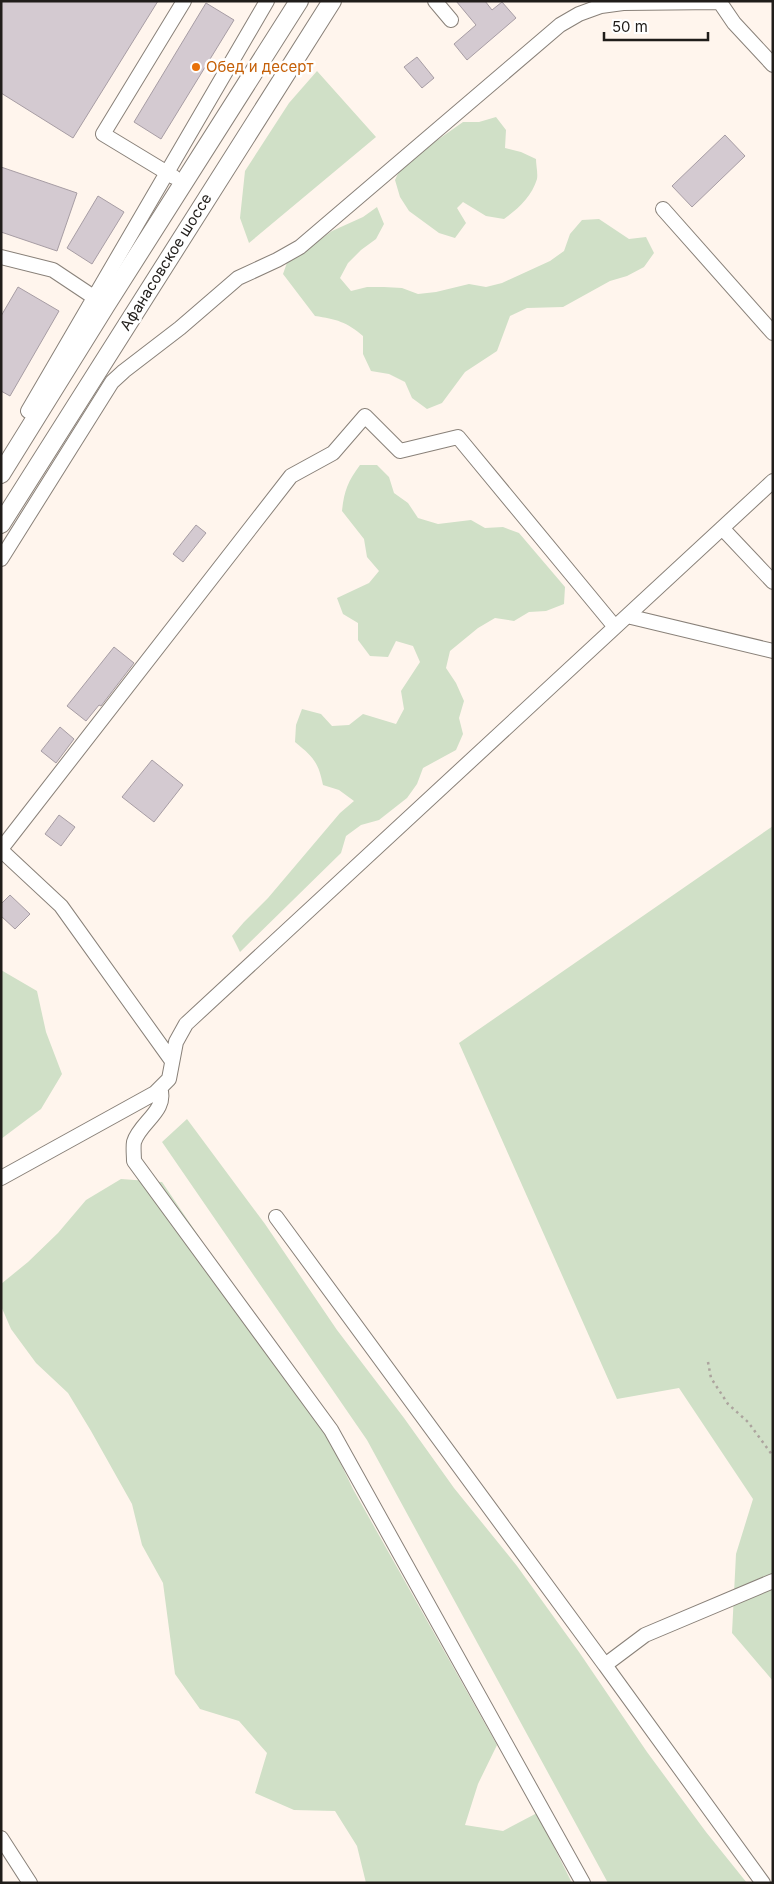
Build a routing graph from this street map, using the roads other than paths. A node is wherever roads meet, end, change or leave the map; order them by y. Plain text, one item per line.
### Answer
1 (184, 1) edge
2 (267, 1) edge
3 (299, 1) edge
4 (332, 1) edge
5 (435, 1) edge
6 (719, 2) edge
7 (451, 20) dead end
8 (773, 64) edge
9 (166, 173) junction
10 (183, 183) junction
11 (663, 209) dead end
12 (1, 257) edge
13 (100, 301) junction
14 (773, 333) edge
15 (28, 411) dead end
16 (1, 474) edge
17 (773, 481) edge
18 (1, 524) edge
19 (722, 528) junction
20 (1, 559) edge
21 (773, 582) edge
22 (627, 616) junction
23 (615, 627) junction
24 (773, 651) edge
25 (1, 849) edge
26 (172, 1061) junction
27 (160, 1088) junction
28 (1, 1178) edge
29 (276, 1217) dead end
30 (773, 1581) edge
31 (605, 1665) junction
32 (1, 1838) edge
33 (30, 1883) edge
34 (583, 1883) edge
35 (763, 1883) edge

1 - 9 lane
2 - 9 lane
3 - 10 main road, Афанасовское шоссе
4 - 18 main road, Афанасовское шоссе
5 - 7 lane
6 - 8 lane
6 - 20 lane
9 - 10 lane
9 - 13 lane
10 - 13 main road, Афанасовское шоссе
11 - 14 lane
12 - 13 lane
13 - 15 lane
13 - 16 main road, Афанасовское шоссе
17 - 19 lane
19 - 21 lane
19 - 22 lane
22 - 23 lane
22 - 24 lane
23 - 25 lane
23 - 26 lane
25 - 26 lane
26 - 27 lane
27 - 28 lane
27 - 34 lane
29 - 31 lane
30 - 31 lane
31 - 35 lane
32 - 33 lane

